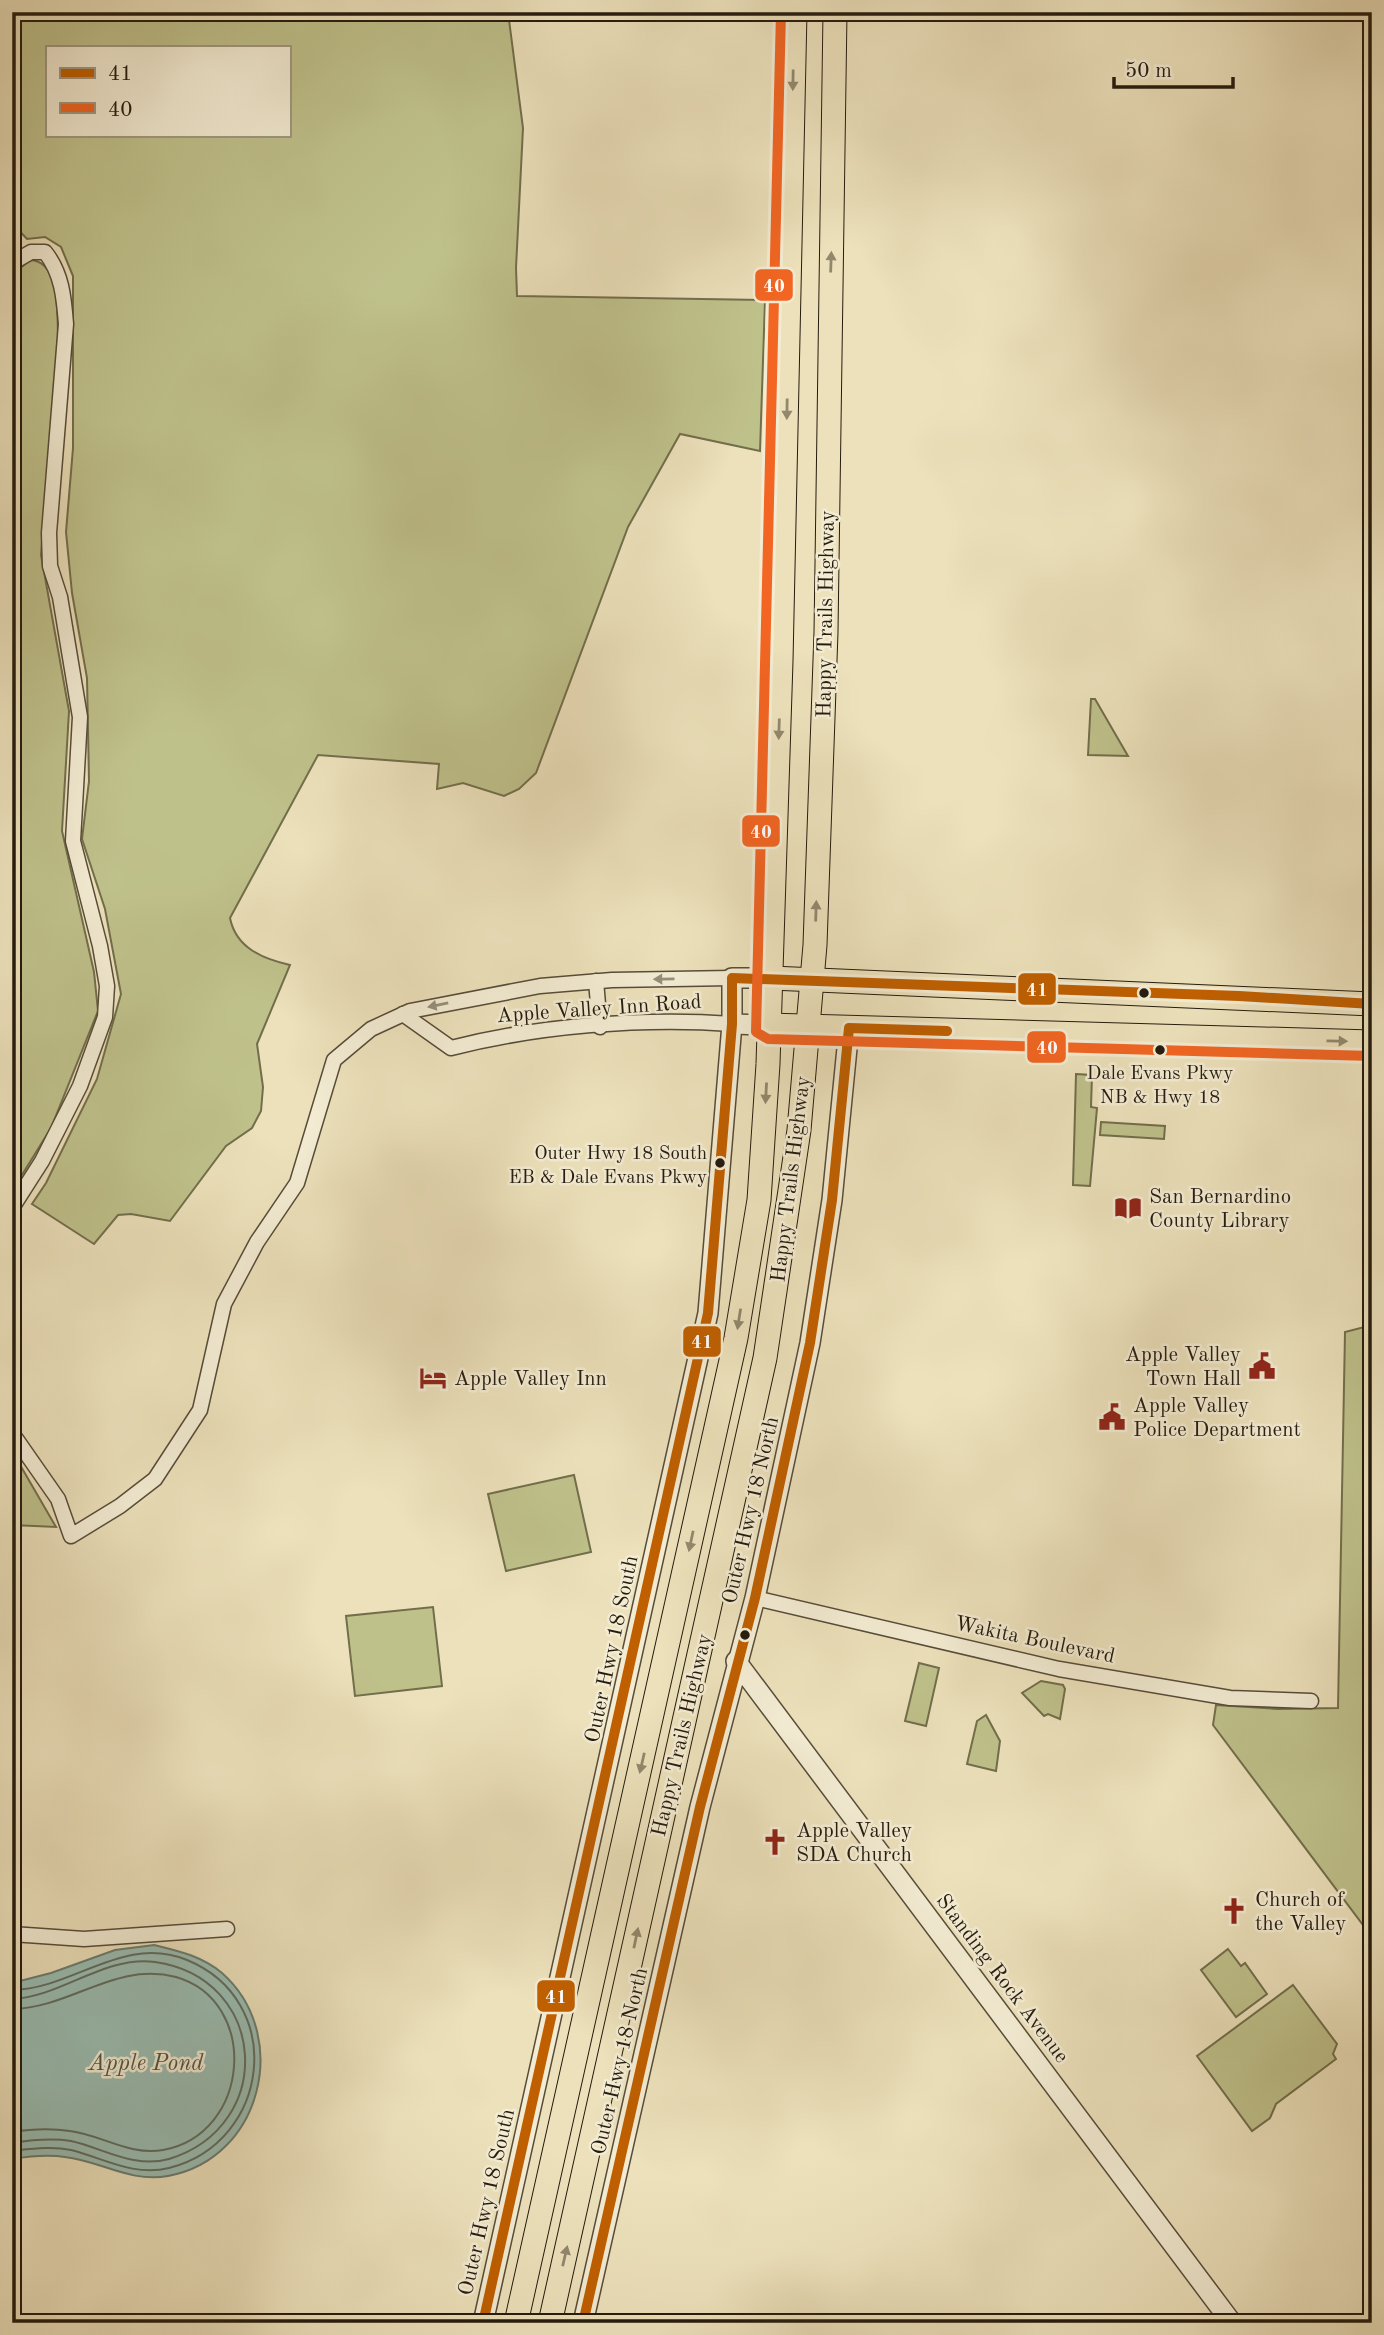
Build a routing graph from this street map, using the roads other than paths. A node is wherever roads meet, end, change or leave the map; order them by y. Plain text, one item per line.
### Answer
1 (795, 12) edge
2 (835, 12) edge
3 (12, 263) edge
4 (732, 978) junction
5 (771, 978) junction
6 (813, 979) junction
7 (596, 981) junction
8 (1372, 1004) edge
9 (403, 1014) junction
10 (732, 1024) junction
11 (768, 1025) junction
12 (600, 1027) junction
13 (808, 1028) junction
14 (849, 1028) junction
15 (1372, 1042) edge
16 (12, 1208) edge
17 (12, 1433) edge
18 (755, 1598) junction
19 (736, 1661) junction
20 (1311, 1701) dead end
21 (228, 1929) dead end
22 (12, 1934) edge
23 (482, 2323) edge
24 (516, 2323) edge
25 (550, 2323) edge
26 (583, 2323) edge
27 (1232, 2323) edge

1 -> 5 main road, Happy Trails Highway
6 -> 2 main road, Happy Trails Highway
3 - 16 street
4 - 5 street, Apple Valley Inn Road
4 -> 7 street, Apple Valley Inn Road
4 - 10 street, Outer Hwy 18 South
5 - 6 main road
5 - 11 main road, Happy Trails Highway
6 - 8 main road
6 - 13 main road, Happy Trails Highway
7 -> 9 street, Apple Valley Inn Road
7 - 12 street
9 - 12 street, Apple Valley Inn Road
9 - 17 street, Apple Valley Inn Road
10 - 11 street, Apple Valley Inn Road
10 - 12 street, Apple Valley Inn Road
10 - 23 street, Outer Hwy 18 South
11 - 13 main road
11 -> 24 main road, Happy Trails Highway
13 - 14 main road
25 -> 13 main road, Happy Trails Highway
14 -> 15 main road
14 - 18 street, Outer Hwy 18 North
18 - 19 street, Outer Hwy 18 North
18 - 20 street, Wakita Boulevard
19 - 26 street, Outer Hwy 18 North
19 - 27 street, Standing Rock Avenue
21 - 22 street

